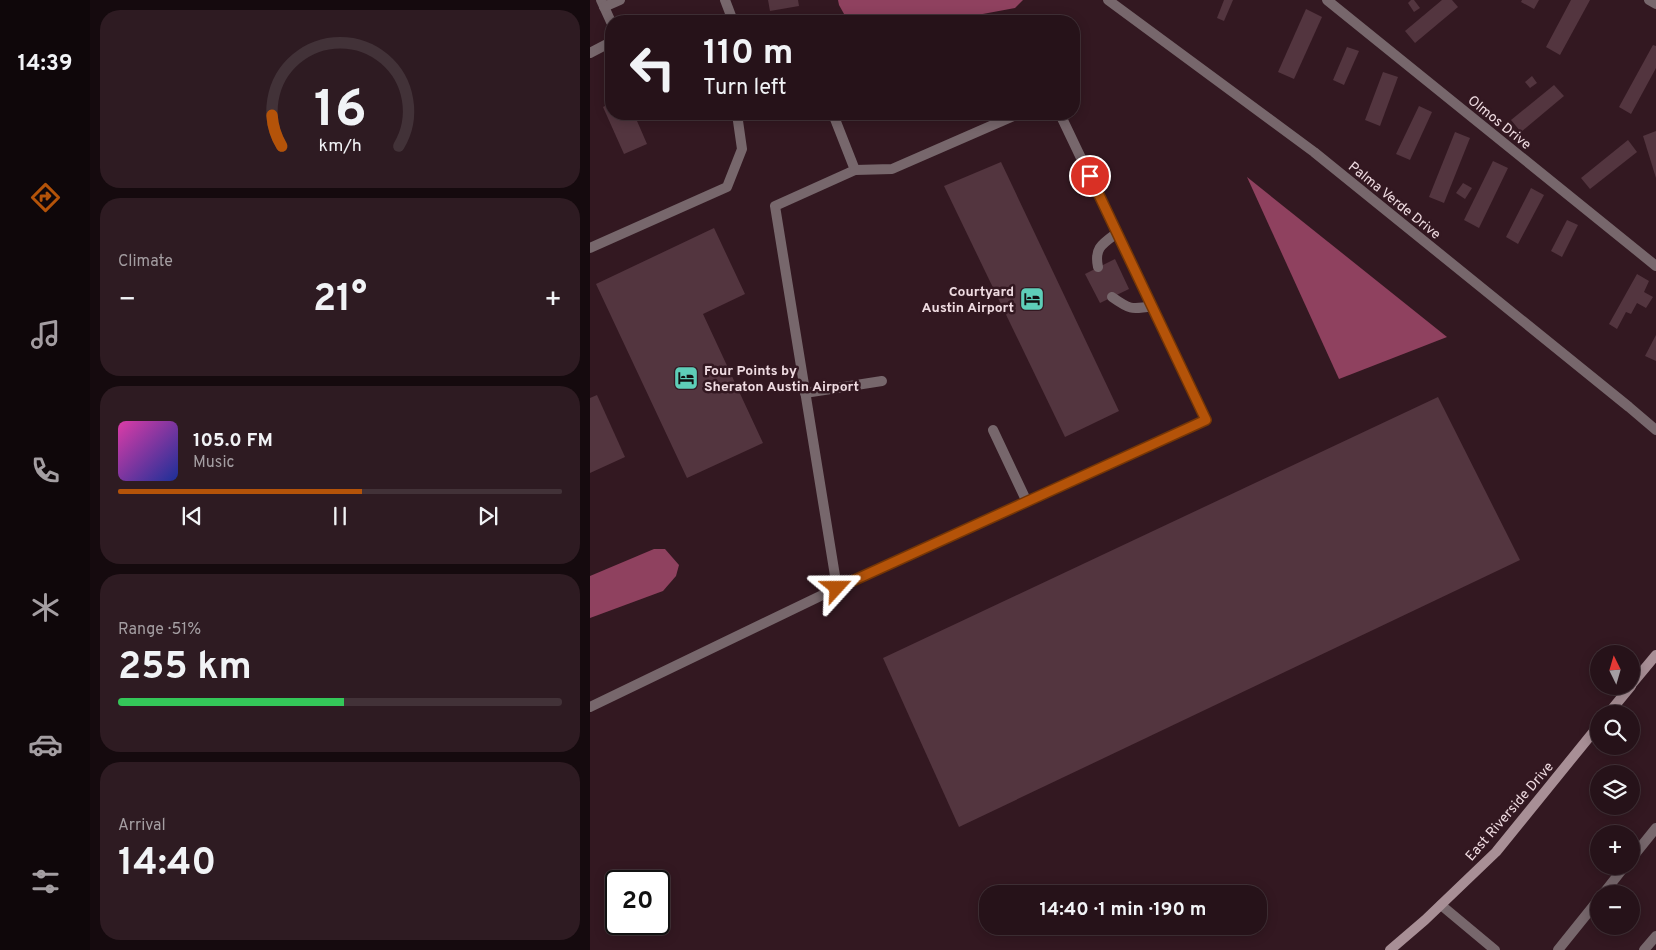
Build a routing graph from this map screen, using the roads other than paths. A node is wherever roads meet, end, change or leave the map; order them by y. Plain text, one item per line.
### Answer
1 (620, 0) edge
2 (726, 0) edge
3 (1108, 0) edge
4 (1327, 0) edge
5 (1649, 0) edge
6 (602, 4) edge
7 (1656, 4) edge
8 (731, 15) edge
9 (605, 45) edge
10 (590, 53) edge
11 (738, 120) edge
12 (835, 120) edge
13 (1004, 120) edge
14 (1063, 120) edge
15 (856, 170) junction
16 (1117, 233) junction
17 (590, 248) edge
18 (1656, 266) edge
19 (1098, 267) dead end
20 (1112, 297) dead end
21 (1152, 306) junction
22 (882, 381) dead end
23 (805, 392) junction
24 (993, 430) dead end
25 (1656, 430) edge
26 (1027, 502) junction
27 (837, 588) junction
28 (1656, 655) edge
29 (1640, 675) edge
30 (1624, 695) edge
31 (1615, 705) edge
32 (590, 707) edge
33 (1590, 737) edge
34 (1656, 828) edge
35 (1640, 848) edge
36 (1618, 875) edge
37 (1610, 885) edge
38 (1441, 905) junction
39 (1590, 910) edge
40 (1656, 936) edge
41 (1390, 950) edge
42 (1495, 950) edge
43 (1558, 950) edge
44 (1644, 950) edge

1 - 6 street
2 - 8 street
3 - 25 street, Palma Verde Drive
4 - 18 street, Olmos Drive
5 - 7 street
9 - 10 street
11 - 17 street
12 - 15 street
13 - 15 street
14 - 16 street
15 - 23 street
16 - 19 street
16 - 21 street
20 - 21 street
21 - 26 street
22 - 23 street
23 - 27 street
24 - 26 street
26 - 27 street
27 - 32 street
28 - 29 main road
30 - 31 main road
33 - 38 main road, East Riverside Drive
34 - 35 street
36 - 37 street
38 - 41 main road, East Riverside Drive
38 - 42 street
39 - 43 street
40 - 44 street

